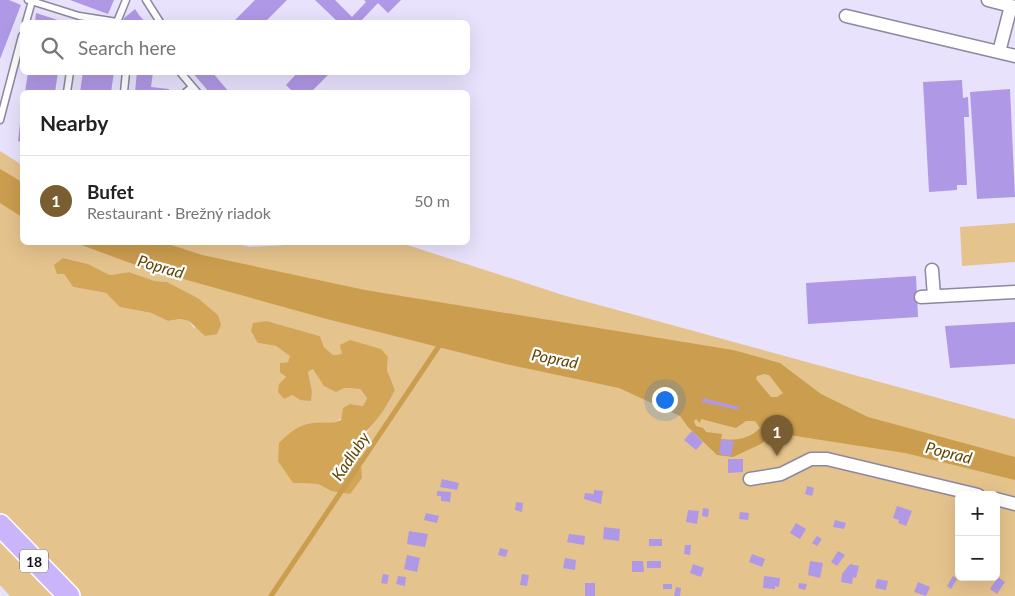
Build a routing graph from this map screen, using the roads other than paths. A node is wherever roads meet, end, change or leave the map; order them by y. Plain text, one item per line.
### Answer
1 (126, 0) edge
2 (146, 0) edge
3 (988, 0) edge
4 (30, 1) edge
5 (1013, 6) edge
6 (846, 16) dead end
7 (78, 19) edge
8 (26, 20) edge
9 (91, 20) edge
10 (119, 20) edge
11 (159, 20) edge
12 (20, 44) edge
13 (999, 52) junction
14 (1015, 56) edge
15 (70, 75) edge
16 (126, 75) edge
17 (182, 75) edge
18 (67, 90) edge
19 (124, 90) edge
20 (194, 90) edge
21 (0, 120) edge
22 (932, 270) dead end
23 (1015, 292) edge
24 (750, 479) dead end
25 (961, 491) edge
26 (1000, 500) edge
27 (1015, 504) edge
28 (0, 525) edge
29 (68, 596) edge

1 - 10 lane
2 - 11 lane
3 - 5 street
4 - 7 lane
4 - 8 lane
5 - 13 street
6 - 13 street
7 - 9 lane
12 - 21 lane
13 - 14 street
15 - 18 lane
16 - 19 lane
17 - 20 lane
22 - 23 street
24 - 25 street
26 - 27 street
28 - 29 main road, 18

